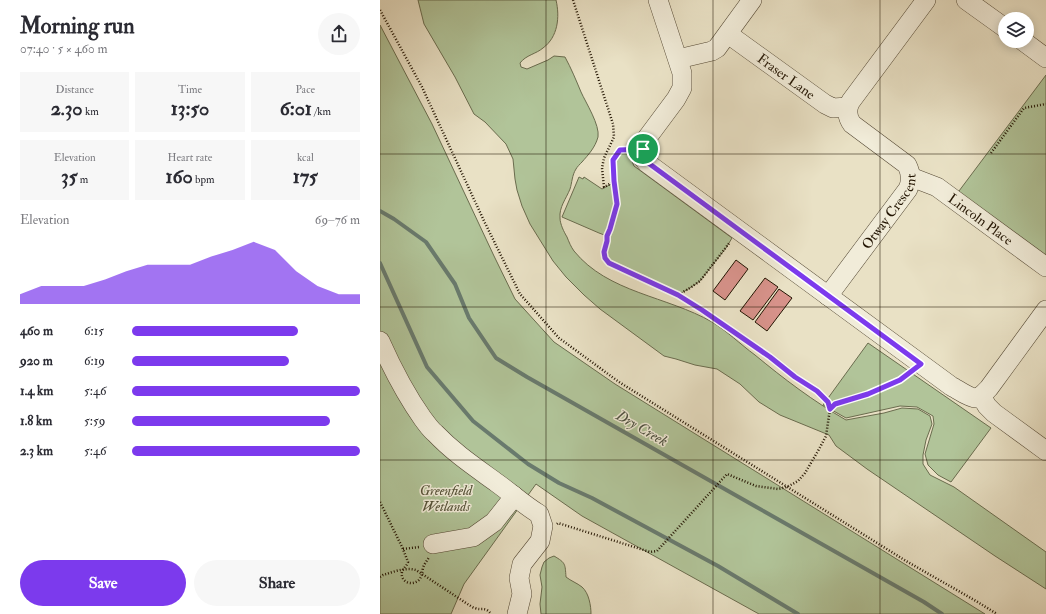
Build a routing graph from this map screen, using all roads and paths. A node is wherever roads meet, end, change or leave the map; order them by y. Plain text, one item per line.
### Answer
1 (573, 0) edge
2 (658, 0) edge
3 (752, 0) edge
4 (926, 0) edge
5 (966, 0) edge
6 (380, 10) edge
7 (998, 23) edge
8 (728, 34) junction
9 (1032, 48) edge
10 (1046, 58) edge
11 (678, 60) junction
12 (1046, 104) edge
13 (848, 107) junction
14 (643, 149) junction
15 (991, 153) dead end
16 (911, 177) junction
17 (614, 181) junction
18 (738, 230) junction
19 (1046, 267) edge
20 (678, 295) junction
21 (828, 296) junction
22 (1046, 310) edge
23 (380, 341) edge
24 (921, 364) junction
25 (981, 396) junction
26 (830, 409) junction
27 (1046, 451) edge
28 (787, 487) junction
29 (513, 495) junction
30 (380, 502) edge
31 (540, 541) junction
32 (434, 544) junction
33 (403, 549) junction
34 (403, 569) junction
35 (423, 575) junction
36 (380, 577) edge
37 (491, 614) edge
38 (517, 614) edge
39 (997, 614) edge

1 - 17 path
2 - 11 street
3 - 8 street
4 - 13 street
5 - 7 street
6 - 28 path
8 - 11 street
8 - 13 street, Fraser Lane
9 - 10 street
11 - 14 street
12 - 15 path
13 - 16 street, Otway Crescent
14 - 17 path
14 - 18 street
16 - 19 street, Lincoln Place
16 - 21 street, Otway Crescent
17 - 20 path
18 - 20 path
18 - 21 street
20 - 26 path
21 - 24 street
22 - 25 street
23 - 29 street
24 - 25 street
24 - 26 path
25 - 27 street
26 - 28 path
28 - 31 path
28 - 39 path
29 - 31 street
29 - 32 street
30 - 33 path
31 - 38 street
32 - 33 path
32 - 35 path
33 - 34 path
34 - 35 path
34 - 35 path
34 - 36 path
35 - 37 path

